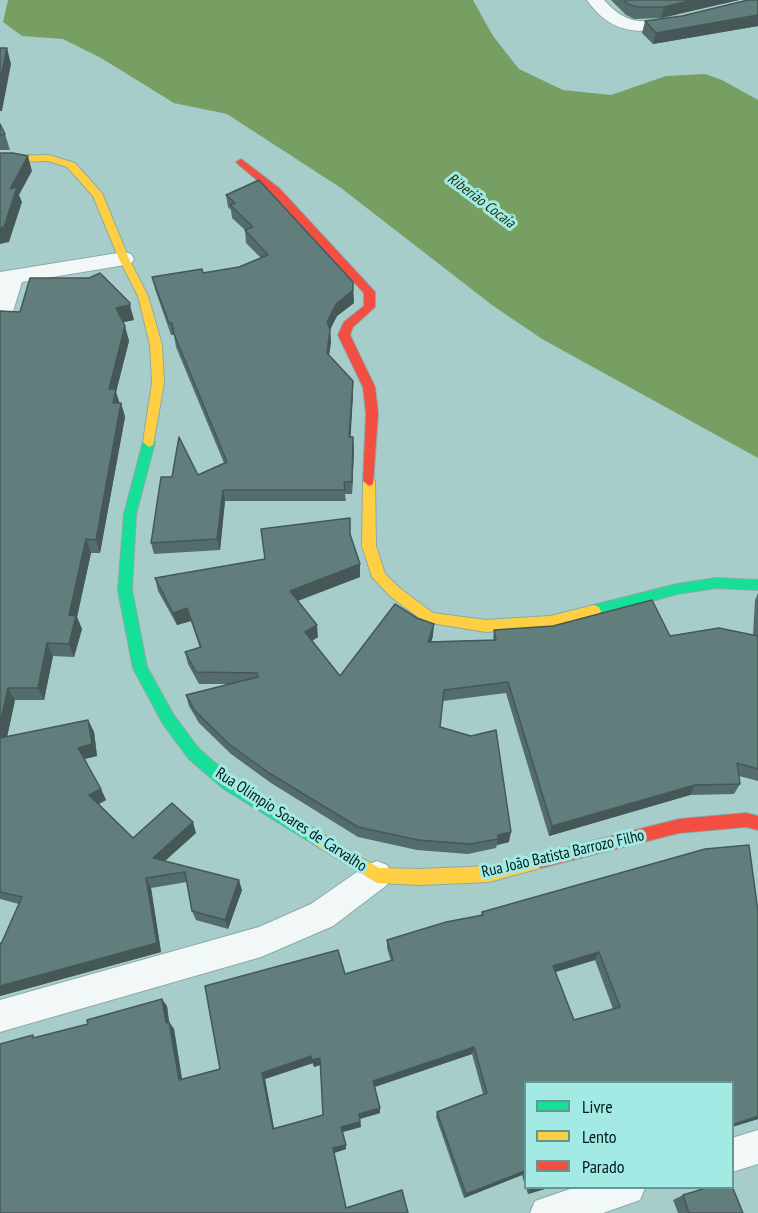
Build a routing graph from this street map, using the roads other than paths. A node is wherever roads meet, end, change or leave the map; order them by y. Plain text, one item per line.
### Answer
1 (595, 0) edge
2 (694, 16) edge
3 (0, 159) edge
4 (241, 162) dead end
5 (124, 259) junction
6 (7, 277) edge
7 (0, 318) edge
8 (758, 585) edge
9 (758, 823) edge
10 (377, 875) junction
11 (0, 1016) edge
12 (758, 1147) edge
13 (734, 1154) edge
14 (625, 1189) edge
15 (547, 1213) edge

1 - 2 street
3 - 5 main road, Rua Olímpio Soares de Carvalho
4 - 8 main road
5 - 6 street
5 - 10 main road, Rua Olímpio Soares de Carvalho
6 - 7 street
9 - 10 main road, Rua João Batista Barrozo Filho
10 - 11 street
12 - 13 street
14 - 15 street

